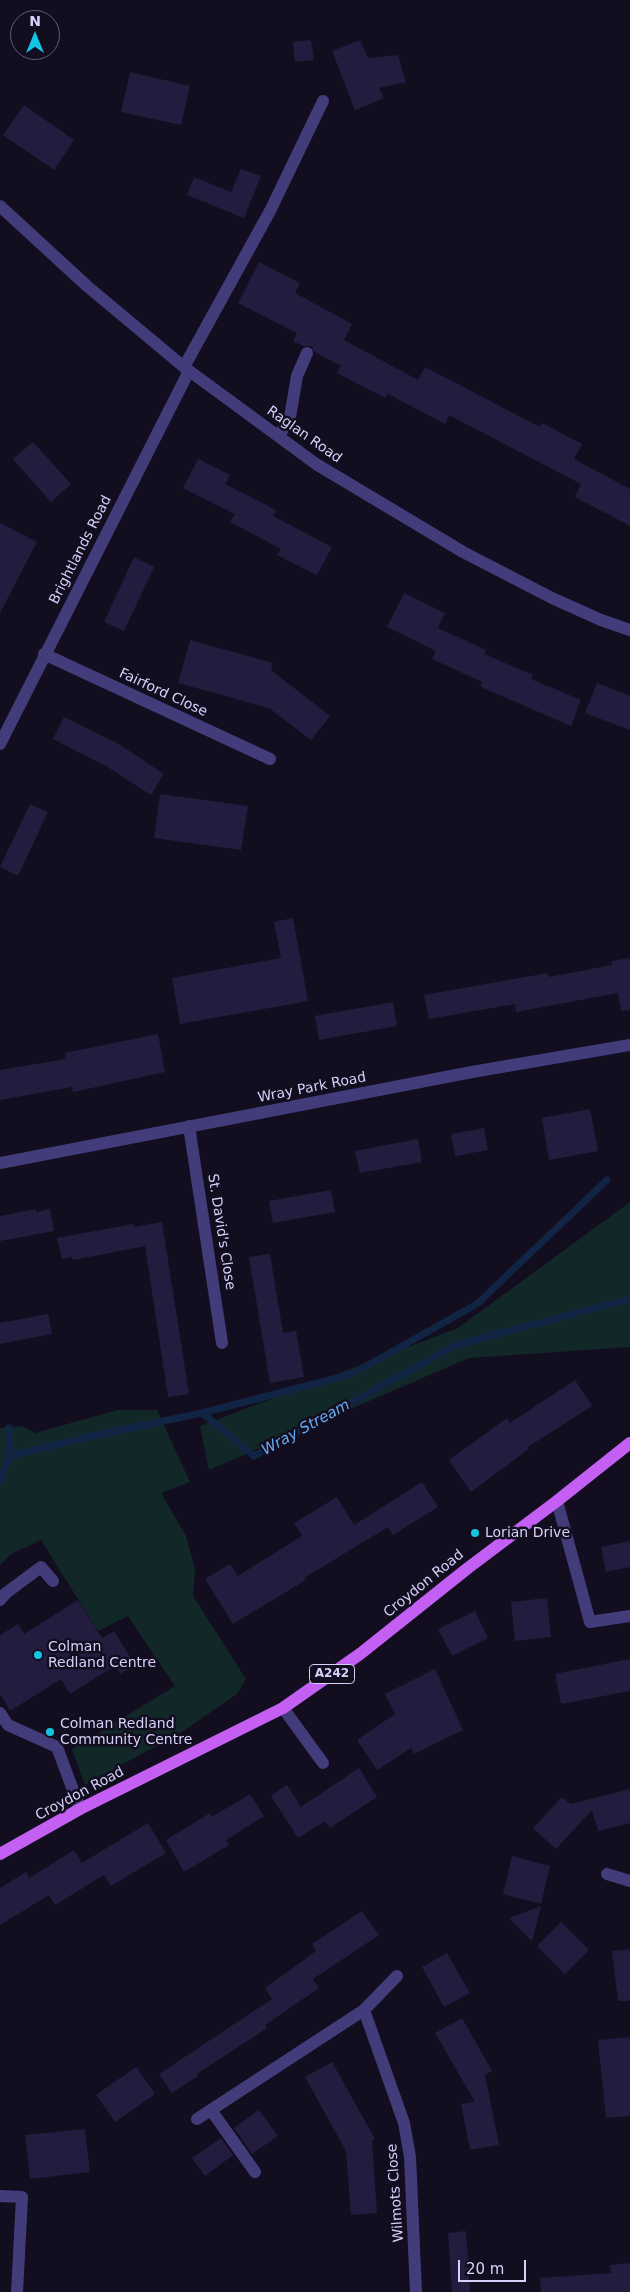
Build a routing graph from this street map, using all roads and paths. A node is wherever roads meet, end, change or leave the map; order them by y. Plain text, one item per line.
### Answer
1 (322, 101) dead end
2 (0, 206) edge
3 (307, 352) dead end
4 (187, 369) junction
5 (279, 436) junction
6 (630, 630) edge
7 (44, 654) junction
8 (0, 744) edge
9 (270, 759) dead end
10 (630, 1045) edge
11 (190, 1126) junction
12 (0, 1163) edge
13 (222, 1343) dead end
14 (630, 1443) edge
15 (557, 1502) junction
16 (53, 1581) dead end
17 (0, 1600) edge
18 (630, 1616) edge
19 (283, 1708) junction
20 (0, 1713) edge
21 (322, 1763) dead end
22 (80, 1810) junction
23 (0, 1854) edge
24 (606, 1874) dead end
25 (630, 1881) edge
26 (397, 1976) dead end
27 (364, 2010) junction
28 (210, 2110) junction
29 (197, 2119) dead end
30 (255, 2172) dead end
31 (0, 2196) edge
32 (17, 2292) edge
33 (416, 2292) edge

1 - 4 street, Brightlands Road
2 - 4 street, Raglan Road
3 - 5 street
4 - 5 street, Raglan Road
4 - 7 street, Brightlands Road
5 - 6 street, Raglan Road
7 - 8 street, Brightlands Road
7 - 9 street, Fairford Close
10 - 11 street, Wray Park Road
11 - 12 street, Wray Park Road
11 - 13 street, St. David's Close
14 - 15 main road, Croydon Road / A242
15 - 18 street
15 - 19 main road, Croydon Road / A242
16 - 17 street
19 - 21 street
19 - 22 main road, Croydon Road / A242
20 - 22 street
22 - 23 main road, Croydon Road / A242
24 - 25 street
26 - 27 street
27 - 28 street
27 - 33 street, Wilmots Close
28 - 29 street
28 - 30 street
31 - 32 street

